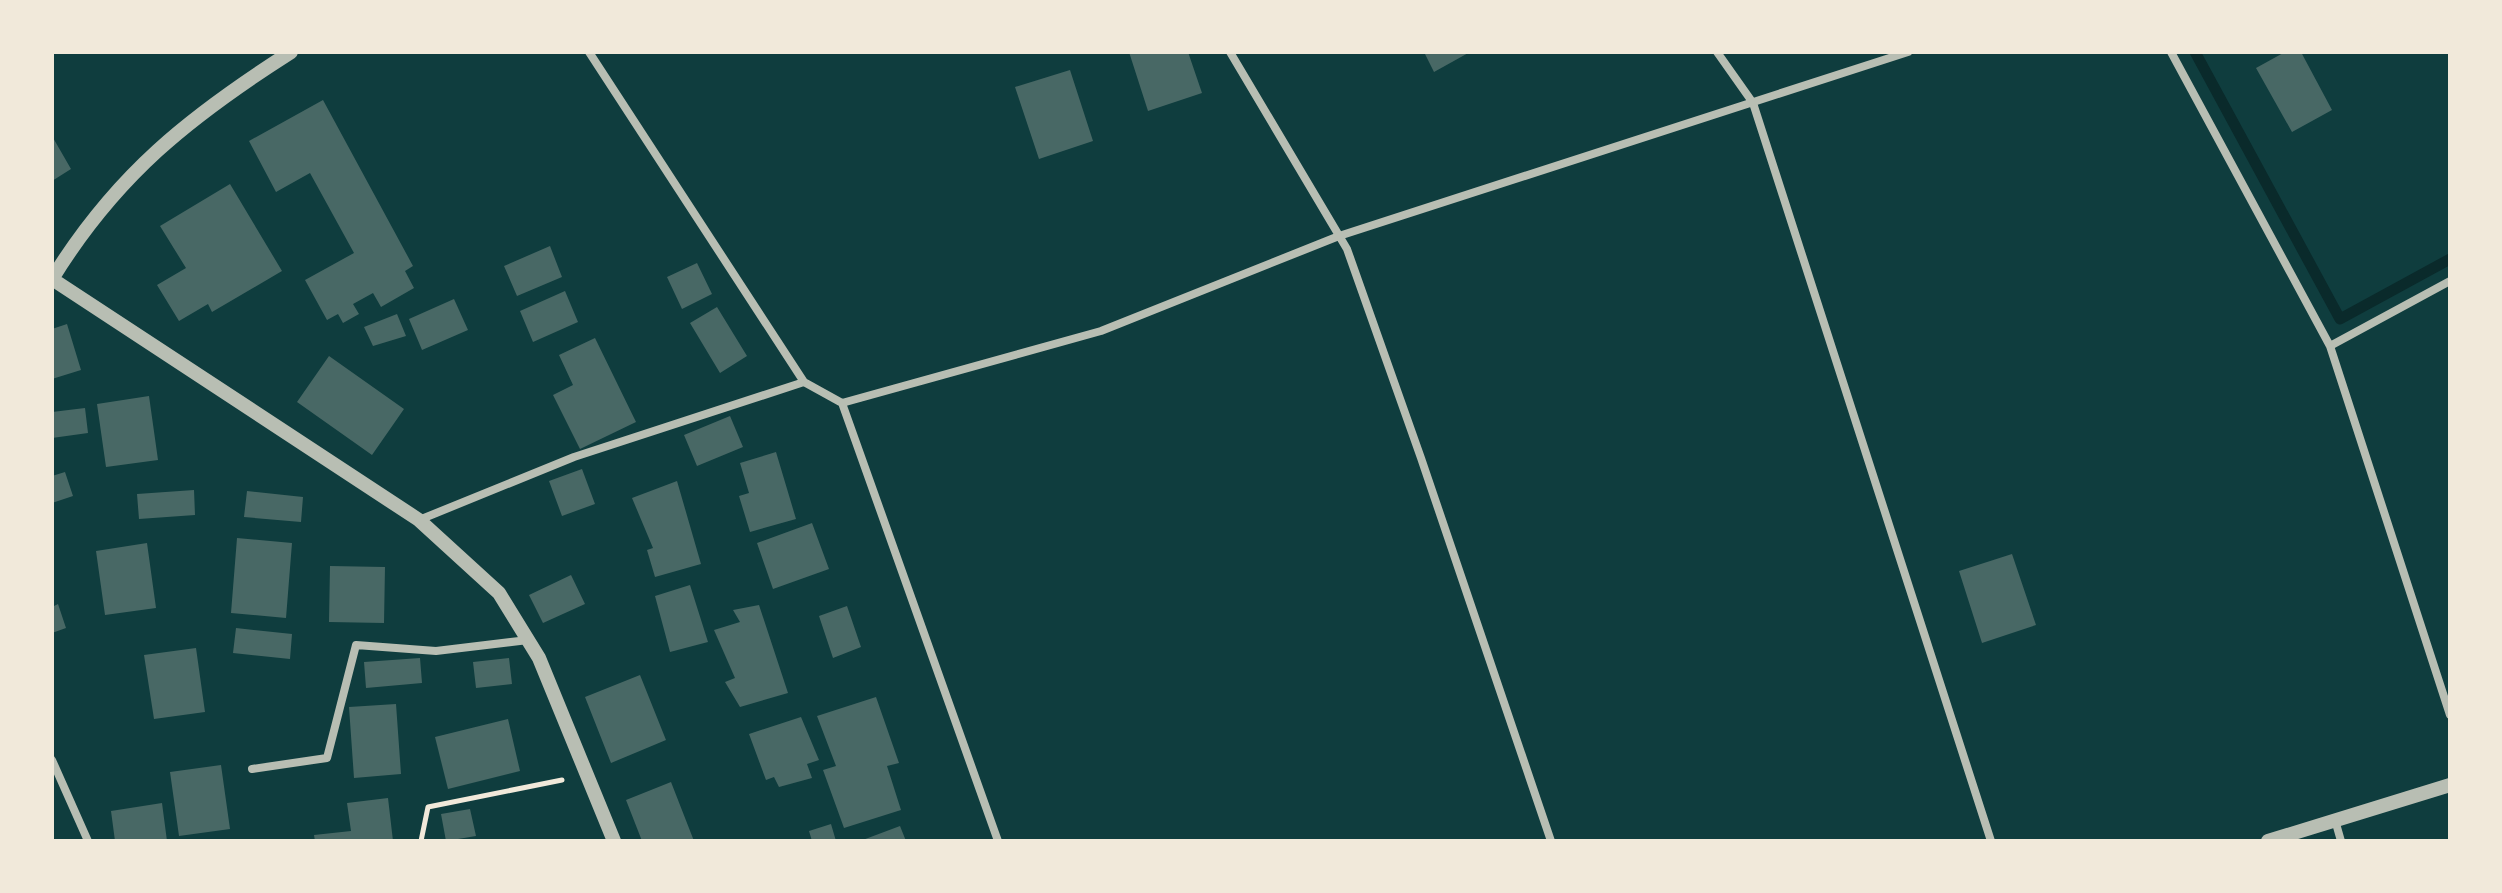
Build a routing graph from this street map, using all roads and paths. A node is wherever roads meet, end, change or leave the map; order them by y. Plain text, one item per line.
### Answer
1 (291, 52) edge
2 (589, 52) edge
3 (1230, 52) edge
4 (1717, 52) edge
5 (1908, 52) edge
6 (2171, 52) edge
7 (1753, 103) junction
8 (1339, 236) junction
9 (2450, 281) edge
10 (2330, 346) junction
11 (804, 382) junction
12 (842, 403) junction
13 (419, 520) junction
14 (528, 640) junction
15 (2450, 715) edge
16 (52, 760) edge
17 (252, 769) dead end
18 (587, 775) junction
19 (2450, 785) edge
20 (2335, 820) junction
21 (88, 841) edge
22 (421, 841) edge
23 (614, 841) edge
24 (998, 841) edge
25 (1551, 841) edge
26 (1991, 841) edge
27 (2268, 841) edge
28 (2341, 841) edge

1 - 13 street
2 - 11 street
3 - 8 street
4 - 7 street
5 - 7 street
6 - 10 street
7 - 8 street
7 - 26 street
8 - 12 street
8 - 25 street
9 - 10 street
10 - 15 street
11 - 12 street
11 - 13 street
12 - 24 street
13 - 14 street
14 - 17 street
14 - 18 street
16 - 21 street
18 - 22 path
18 - 23 street
19 - 20 street
20 - 27 street
20 - 28 street

